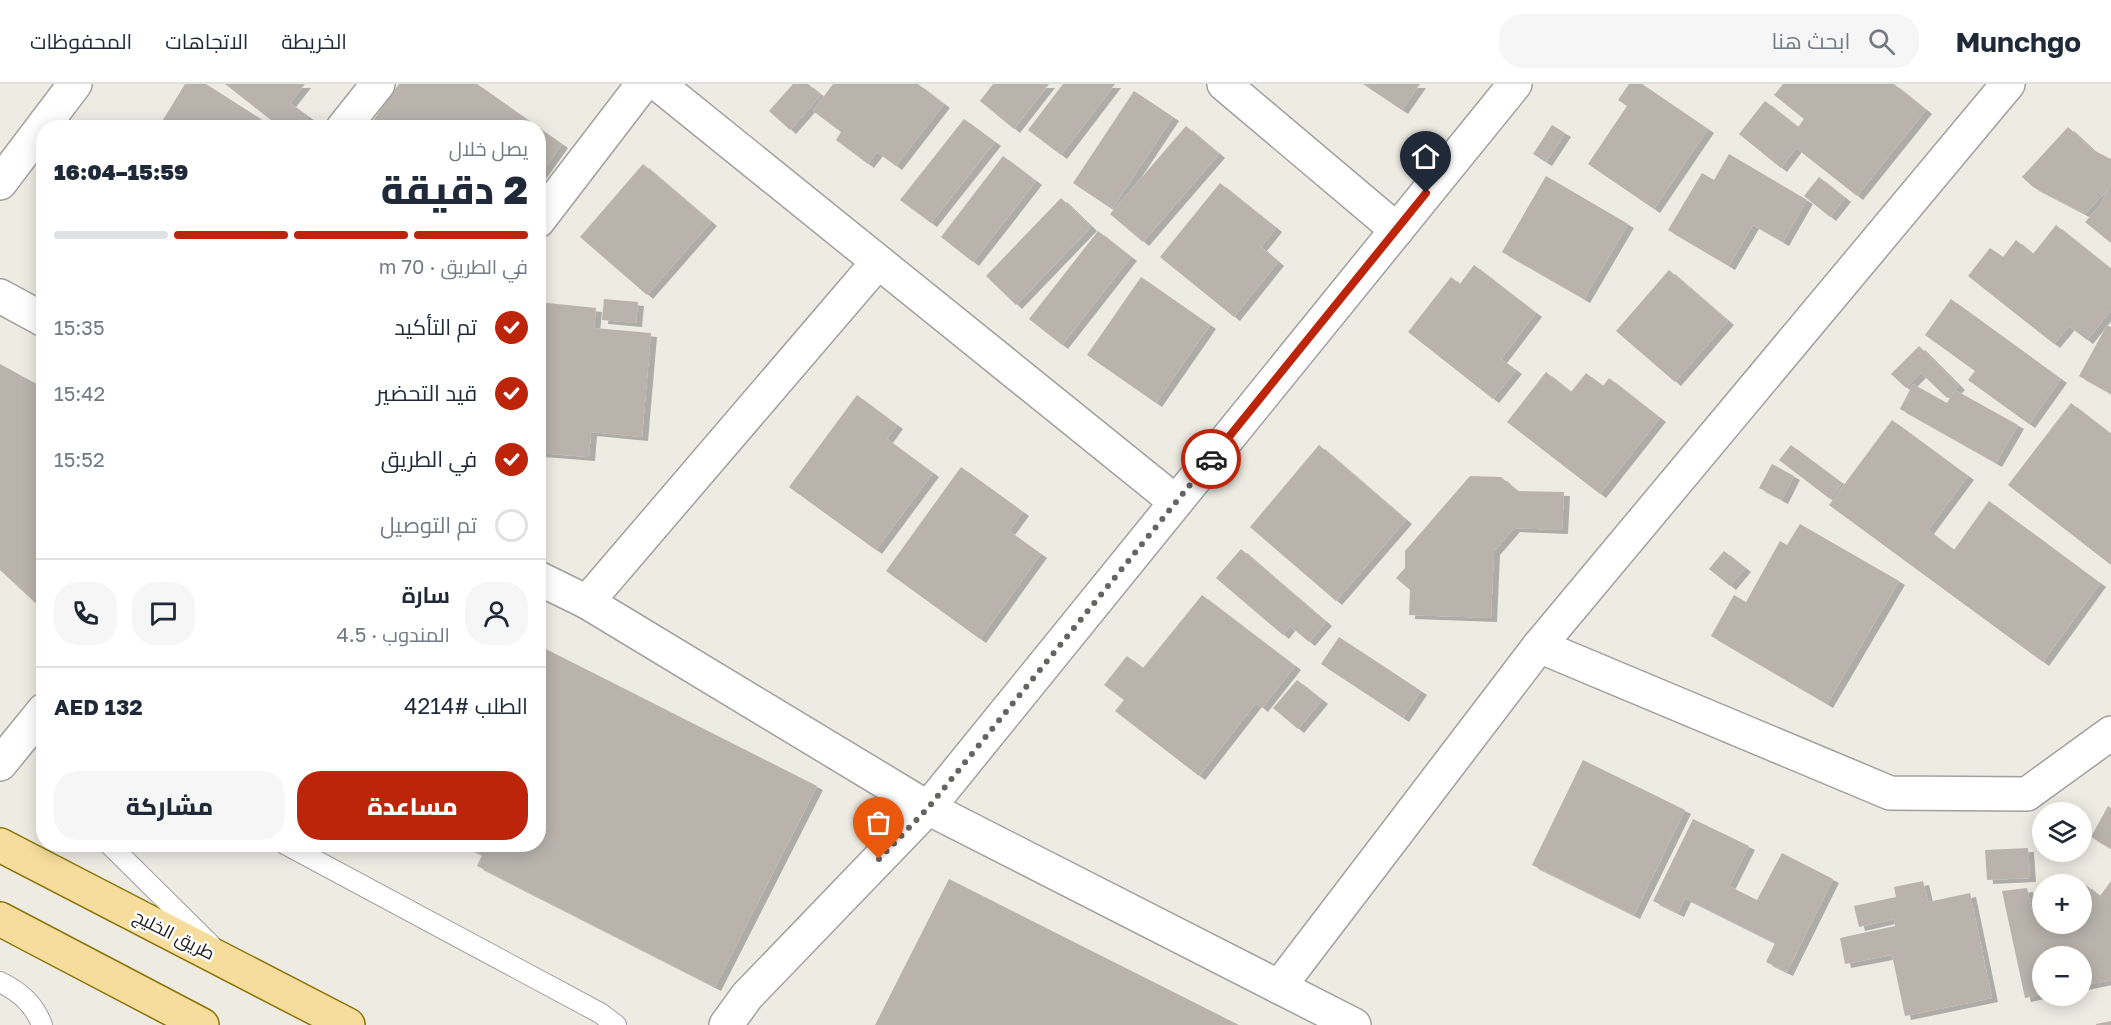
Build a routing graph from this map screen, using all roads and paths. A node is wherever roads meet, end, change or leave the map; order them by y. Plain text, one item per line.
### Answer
1 (75, 84) edge
2 (378, 84) edge
3 (642, 84) edge
4 (658, 84) edge
5 (1224, 84) edge
6 (1515, 84) edge
7 (2008, 84) edge
8 (48, 120) edge
9 (349, 120) edge
10 (36, 135) edge
11 (0, 183) edge
12 (546, 210) edge
13 (1397, 230) junction
14 (878, 262) junction
15 (0, 296) edge
16 (36, 316) edge
17 (1176, 502) junction
18 (546, 582) edge
19 (587, 602) junction
20 (1539, 646) junction
21 (36, 722) edge
22 (2111, 732) edge
23 (0, 764) edge
24 (928, 808) junction
25 (0, 845) edge
26 (117, 852) edge
27 (300, 852) edge
28 (0, 919) edge
29 (232, 965) junction
30 (0, 982) edge
31 (1279, 987) junction
32 (749, 1011) edge
33 (181, 1020) edge
34 (42, 1025) edge
35 (348, 1025) edge
36 (616, 1025) edge
37 (726, 1025) edge
38 (1354, 1025) edge

1 - 8 street
2 - 9 street
3 - 12 street
4 - 14 street
5 - 13 street
6 - 13 street
7 - 20 street
10 - 11 street
13 - 17 street
14 - 17 street
14 - 19 street
15 - 16 street
17 - 24 street
18 - 19 street
19 - 24 street
20 - 22 street
20 - 31 street
21 - 23 street
24 - 31 street
24 - 32 street
25 - 29 main road, طريق الخليج
26 - 29 lane
27 - 36 lane
28 - 33 main road
29 - 35 main road, طريق الخليج
30 - 34 lane
31 - 38 street
32 - 37 street

